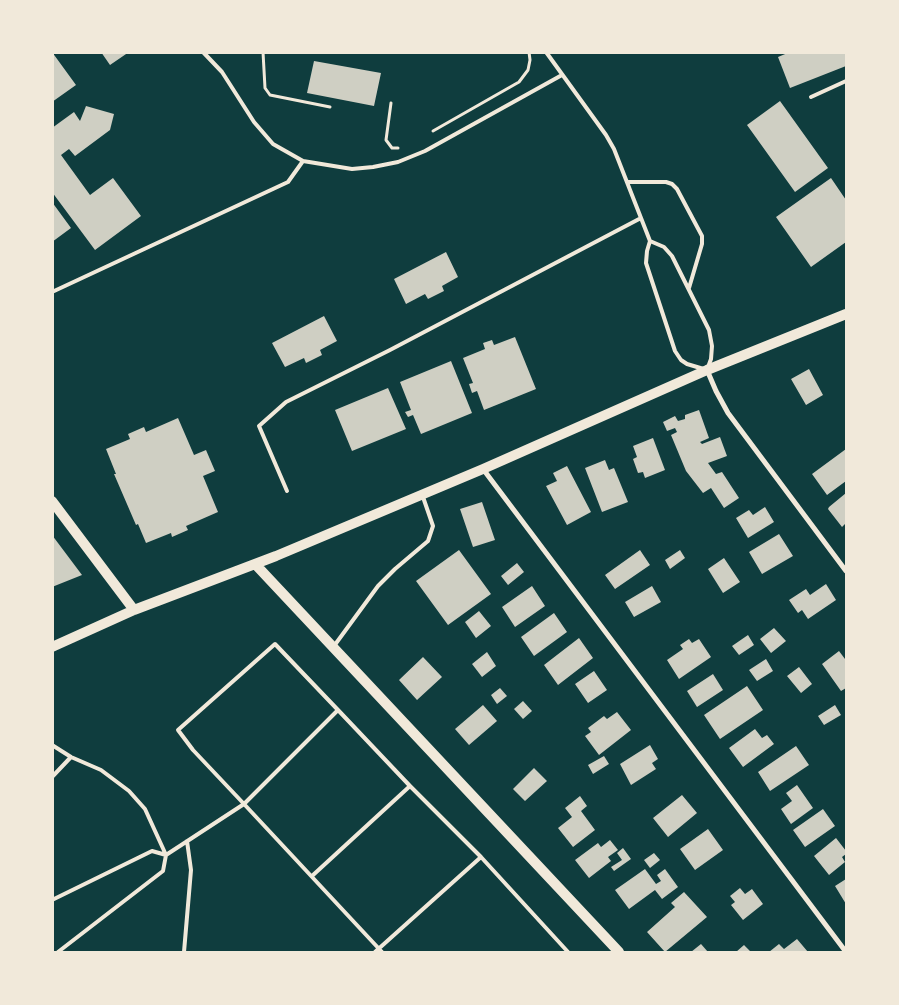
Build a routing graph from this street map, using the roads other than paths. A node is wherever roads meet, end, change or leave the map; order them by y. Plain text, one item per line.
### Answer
1 (203, 52) edge
2 (546, 52) edge
3 (562, 75) junction
4 (846, 81) edge
5 (811, 97) dead end
6 (303, 161) junction
7 (627, 182) junction
8 (641, 218) junction
9 (650, 240) junction
10 (689, 288) junction
11 (52, 292) edge
12 (846, 314) edge
13 (707, 370) junction
14 (483, 469) junction
15 (287, 491) dead end
16 (422, 494) junction
17 (52, 501) edge
18 (256, 565) junction
19 (846, 572) edge
20 (134, 610) junction
21 (52, 647) edge
22 (333, 648) junction
23 (338, 710) junction
24 (52, 745) edge
25 (71, 757) junction
26 (52, 777) edge
27 (410, 786) junction
28 (244, 804) junction
29 (187, 841) junction
30 (166, 855) junction
31 (481, 857) junction
32 (312, 876) junction
33 (52, 900) edge
34 (378, 948) junction
35 (58, 952) edge
36 (184, 952) edge
37 (375, 952) edge
38 (382, 952) edge
39 (568, 952) edge
40 (619, 952) edge
41 (846, 952) edge

1 - 6 lane
2 - 3 lane
3 - 6 lane
3 - 7 lane
4 - 5 lane
6 - 11 lane
7 - 8 lane
7 - 10 lane
8 - 9 lane
8 - 15 lane
9 - 10 lane
9 - 13 lane
10 - 13 lane
12 - 13 main road
13 - 14 main road
13 - 19 street
14 - 16 main road
14 - 41 street
16 - 18 main road
16 - 22 lane
17 - 20 main road
18 - 20 main road
18 - 22 main road
20 - 21 main road
22 - 40 main road
23 - 27 lane
23 - 28 lane
23 - 28 lane
24 - 25 lane
25 - 26 lane
25 - 30 lane
27 - 31 lane
27 - 32 lane
28 - 29 lane
28 - 32 lane
29 - 30 lane
29 - 36 lane
30 - 33 lane
30 - 35 lane
31 - 34 lane
31 - 39 lane
32 - 34 lane
34 - 37 lane
34 - 38 lane

